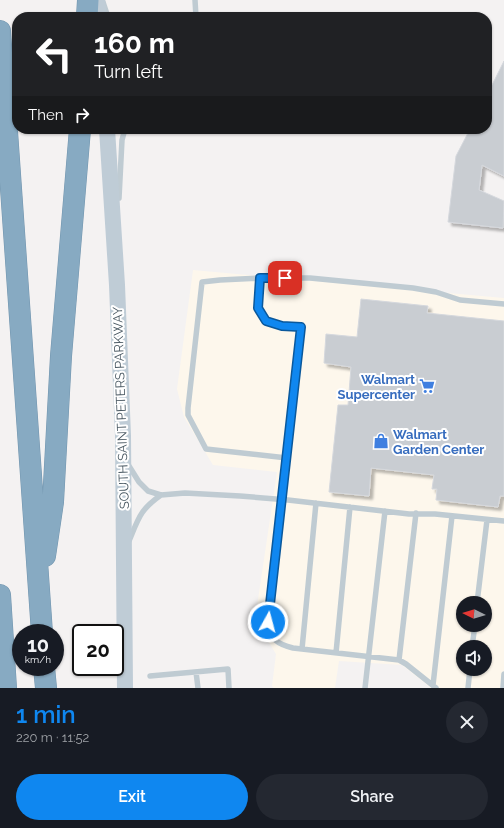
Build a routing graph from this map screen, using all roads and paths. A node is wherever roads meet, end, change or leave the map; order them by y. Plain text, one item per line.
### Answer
1 (88, 0) edge
2 (97, 0) edge
3 (102, 0) edge
4 (195, 0) edge
5 (87, 12) edge
6 (98, 12) edge
7 (106, 12) edge
8 (196, 12) edge
9 (0, 31) edge
10 (80, 134) edge
11 (107, 134) edge
12 (124, 134) edge
13 (114, 246) junction
14 (260, 278) junction
15 (504, 304) edge
16 (123, 454) junction
17 (287, 458) junction
18 (161, 495) junction
19 (282, 499) junction
20 (316, 503) junction
21 (350, 507) junction
22 (385, 511) junction
23 (416, 513) junction
24 (452, 516) junction
25 (487, 520) junction
26 (504, 521) edge
27 (124, 552) junction
28 (39, 590) junction
29 (478, 596) edge
30 (0, 604) edge
31 (41, 624) edge
32 (302, 650) junction
33 (336, 653) junction
34 (369, 656) junction
35 (399, 660) junction
36 (196, 672) junction
37 (504, 674) edge
38 (45, 676) edge
39 (150, 676) dead end
40 (469, 676) edge
41 (435, 687) edge
42 (6, 688) edge
43 (46, 688) edge
44 (125, 688) edge
45 (198, 688) edge
46 (229, 688) edge
47 (365, 688) edge
48 (468, 688) edge
49 (502, 688) edge

1 - 5 highway
2 - 6 main road
3 - 7 lane
4 - 8 lane
9 - 28 highway
10 - 28 highway
11 - 13 main road, SOUTH SAINT PETERS PARKWAY
12 - 13 lane
13 - 16 main road, SOUTH SAINT PETERS PARKWAY
14 - 15 lane
14 - 17 lane
14 - 17 lane
16 - 18 lane
16 - 27 main road, SOUTH SAINT PETERS PARKWAY
17 - 19 lane
18 - 19 lane
18 - 27 lane
19 - 20 lane
19 - 32 lane
20 - 21 lane
20 - 32 lane
21 - 22 lane
21 - 33 lane
22 - 23 lane
22 - 34 lane
23 - 24 lane
23 - 35 lane
24 - 25 lane
24 - 41 lane
25 - 26 lane
25 - 29 lane
27 - 44 main road, SOUTH SAINT PETERS PARKWAY
28 - 31 highway
30 - 42 highway
32 - 33 lane
33 - 34 lane
34 - 35 lane
34 - 47 lane
35 - 41 lane
36 - 39 lane
36 - 45 lane
36 - 46 lane
37 - 49 lane
38 - 43 highway
40 - 48 lane

